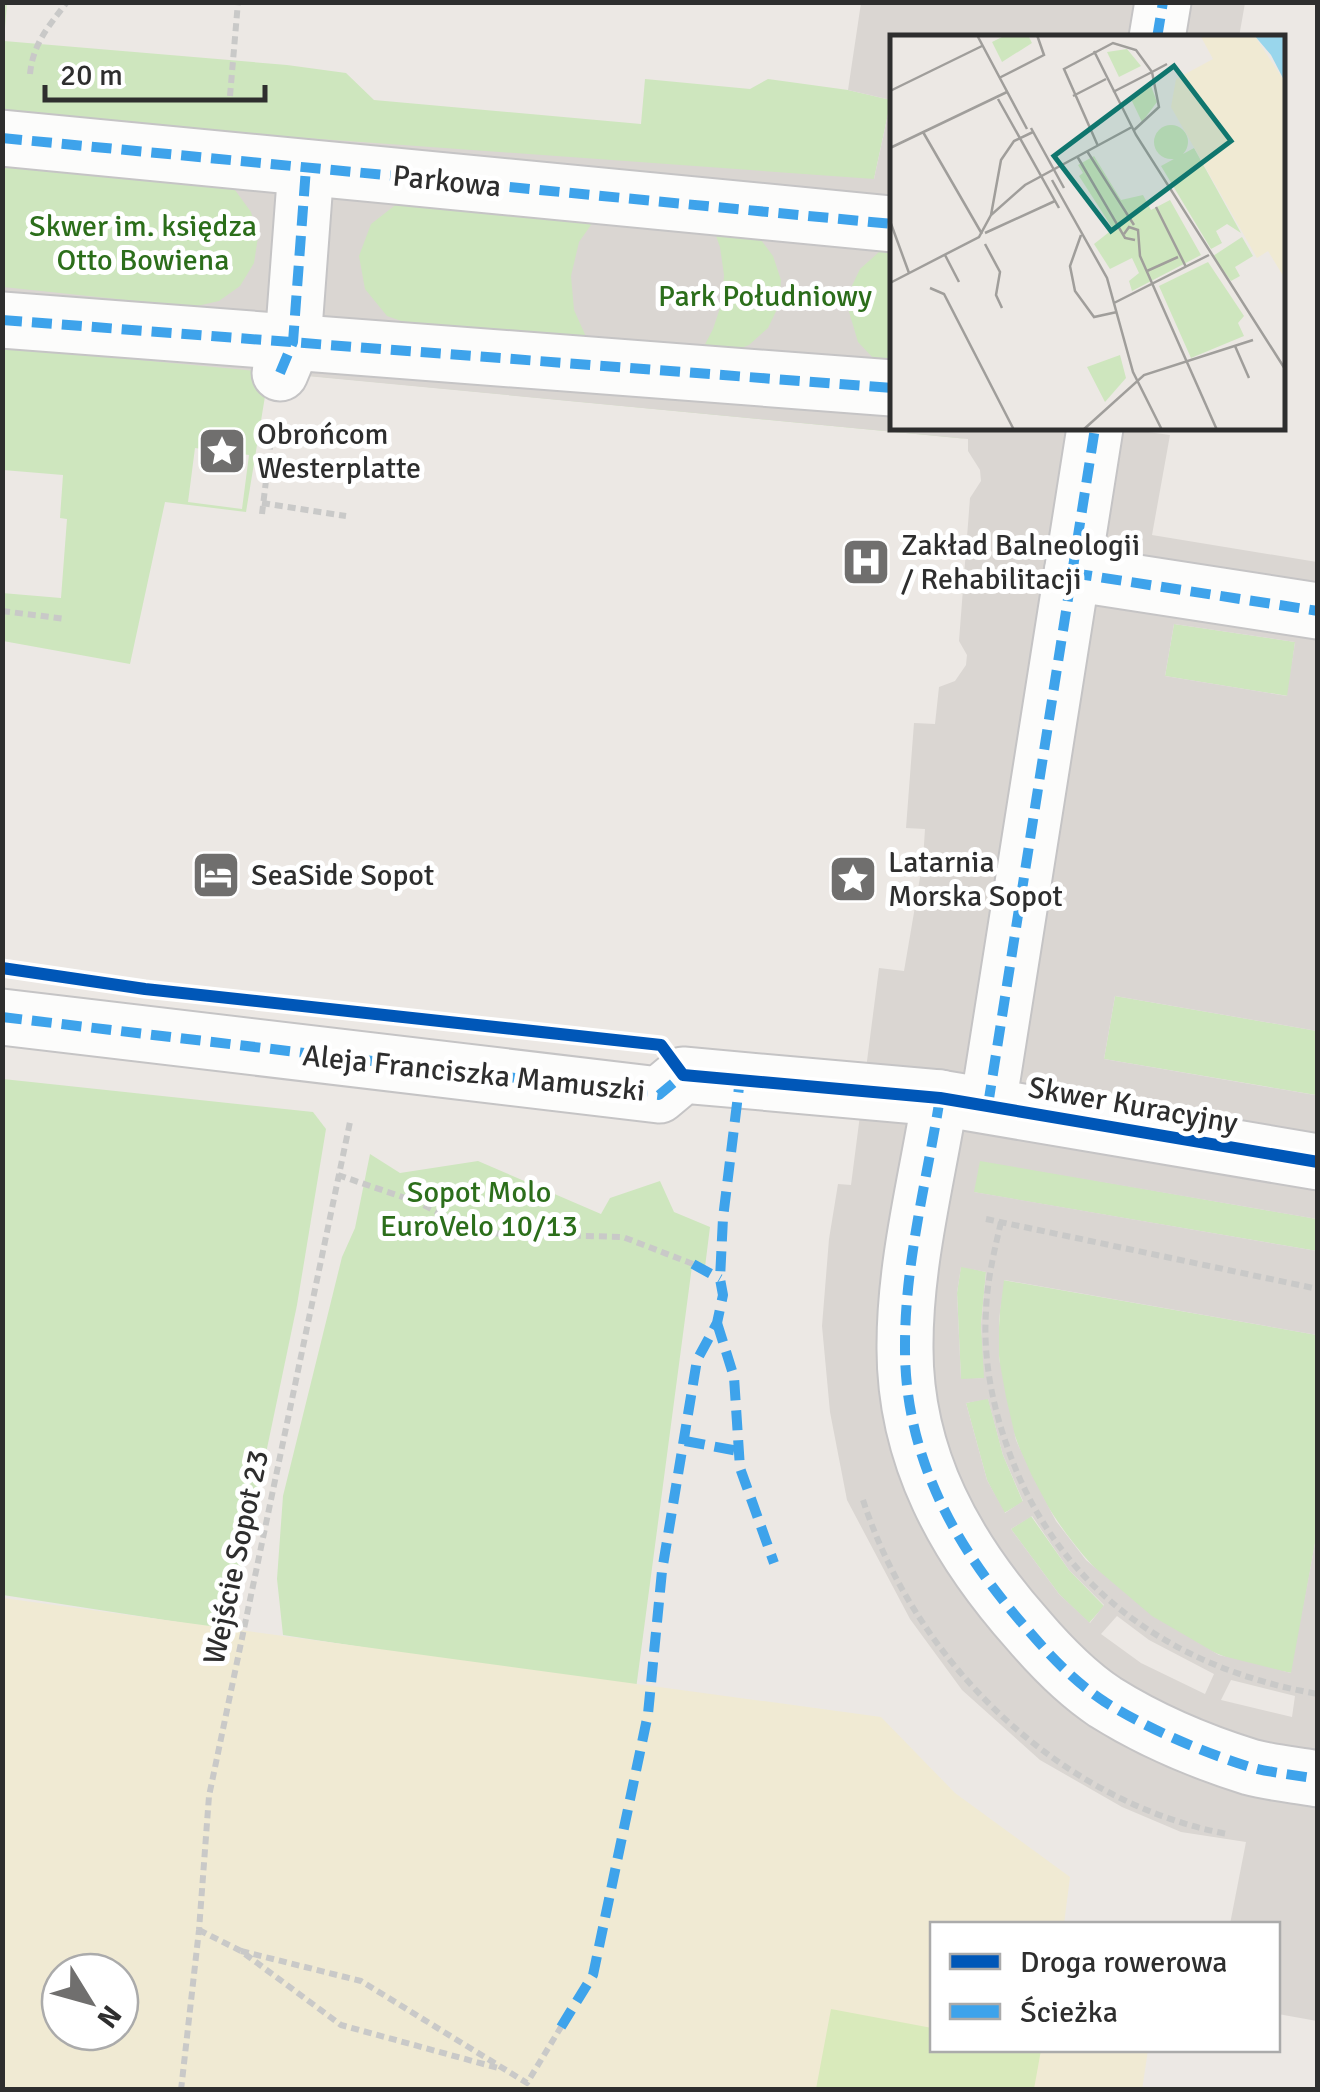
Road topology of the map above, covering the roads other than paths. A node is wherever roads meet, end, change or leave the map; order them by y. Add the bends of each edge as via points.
1 (1163, 2) edge
2 (1158, 35) edge
3 (14, 139) edge
4 (306, 168) junction
5 (890, 224) edge
6 (2, 320) edge
7 (286, 358) junction
8 (890, 388) edge
9 (1093, 441) edge
10 (1072, 573) junction
11 (1318, 611) edge
12 (2, 1018) edge
13 (964, 1102) junction
14 (1318, 1162) edge
15 (1318, 1779) edge

1 - 2 street
3 - 4 street, Parkowa
4 - 5 street, Parkowa
4 - 7 street
6 - 7 street
7 - 8 street
9 - 10 street, Skwer Kuracyjny
10 - 11 street
10 - 13 street, Skwer Kuracyjny
12 - 13 street, Aleja Franciszka Mamuszki via 658,1095 683,1075
13 - 14 street, Skwer Kuracyjny
13 - 15 street, Skwer Kuracyjny via 918,1204 904,1345 912,1420 933,1489 985,1582 1061,1668 1105,1702 1252,1767

